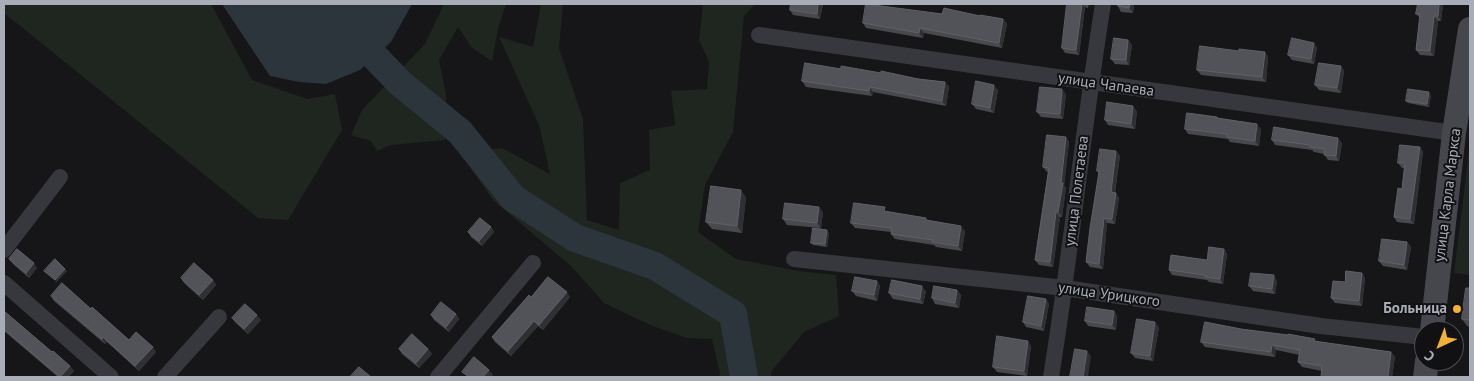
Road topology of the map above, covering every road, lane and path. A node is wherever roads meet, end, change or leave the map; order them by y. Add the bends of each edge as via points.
1 (1103, 4) edge
2 (1470, 29) edge
3 (759, 35) dead end
4 (1090, 83) junction
5 (1454, 133) junction
6 (60, 176) dead end
7 (4, 250) edge
8 (794, 259) dead end
9 (533, 263) dead end
10 (4, 283) edge
11 (1065, 288) junction
12 (219, 317) dead end
13 (1433, 321) edge
14 (1414, 336) edge
15 (111, 377) edge
16 (165, 377) edge
17 (438, 377) edge
18 (1050, 377) edge

1 - 4 street, улица Полетаева
2 - 5 main road, улица Карла Маркса
3 - 4 street, улица Чапаева
4 - 5 street, улица Чапаева
4 - 11 street, улица Полетаева
5 - 13 main road, улица Карла Маркса
6 - 7 street
8 - 11 street, улица Урицкого
9 - 17 street
10 - 15 street
11 - 14 street, улица Урицкого via 1321,326
11 - 18 street, улица Полетаева
12 - 16 street

